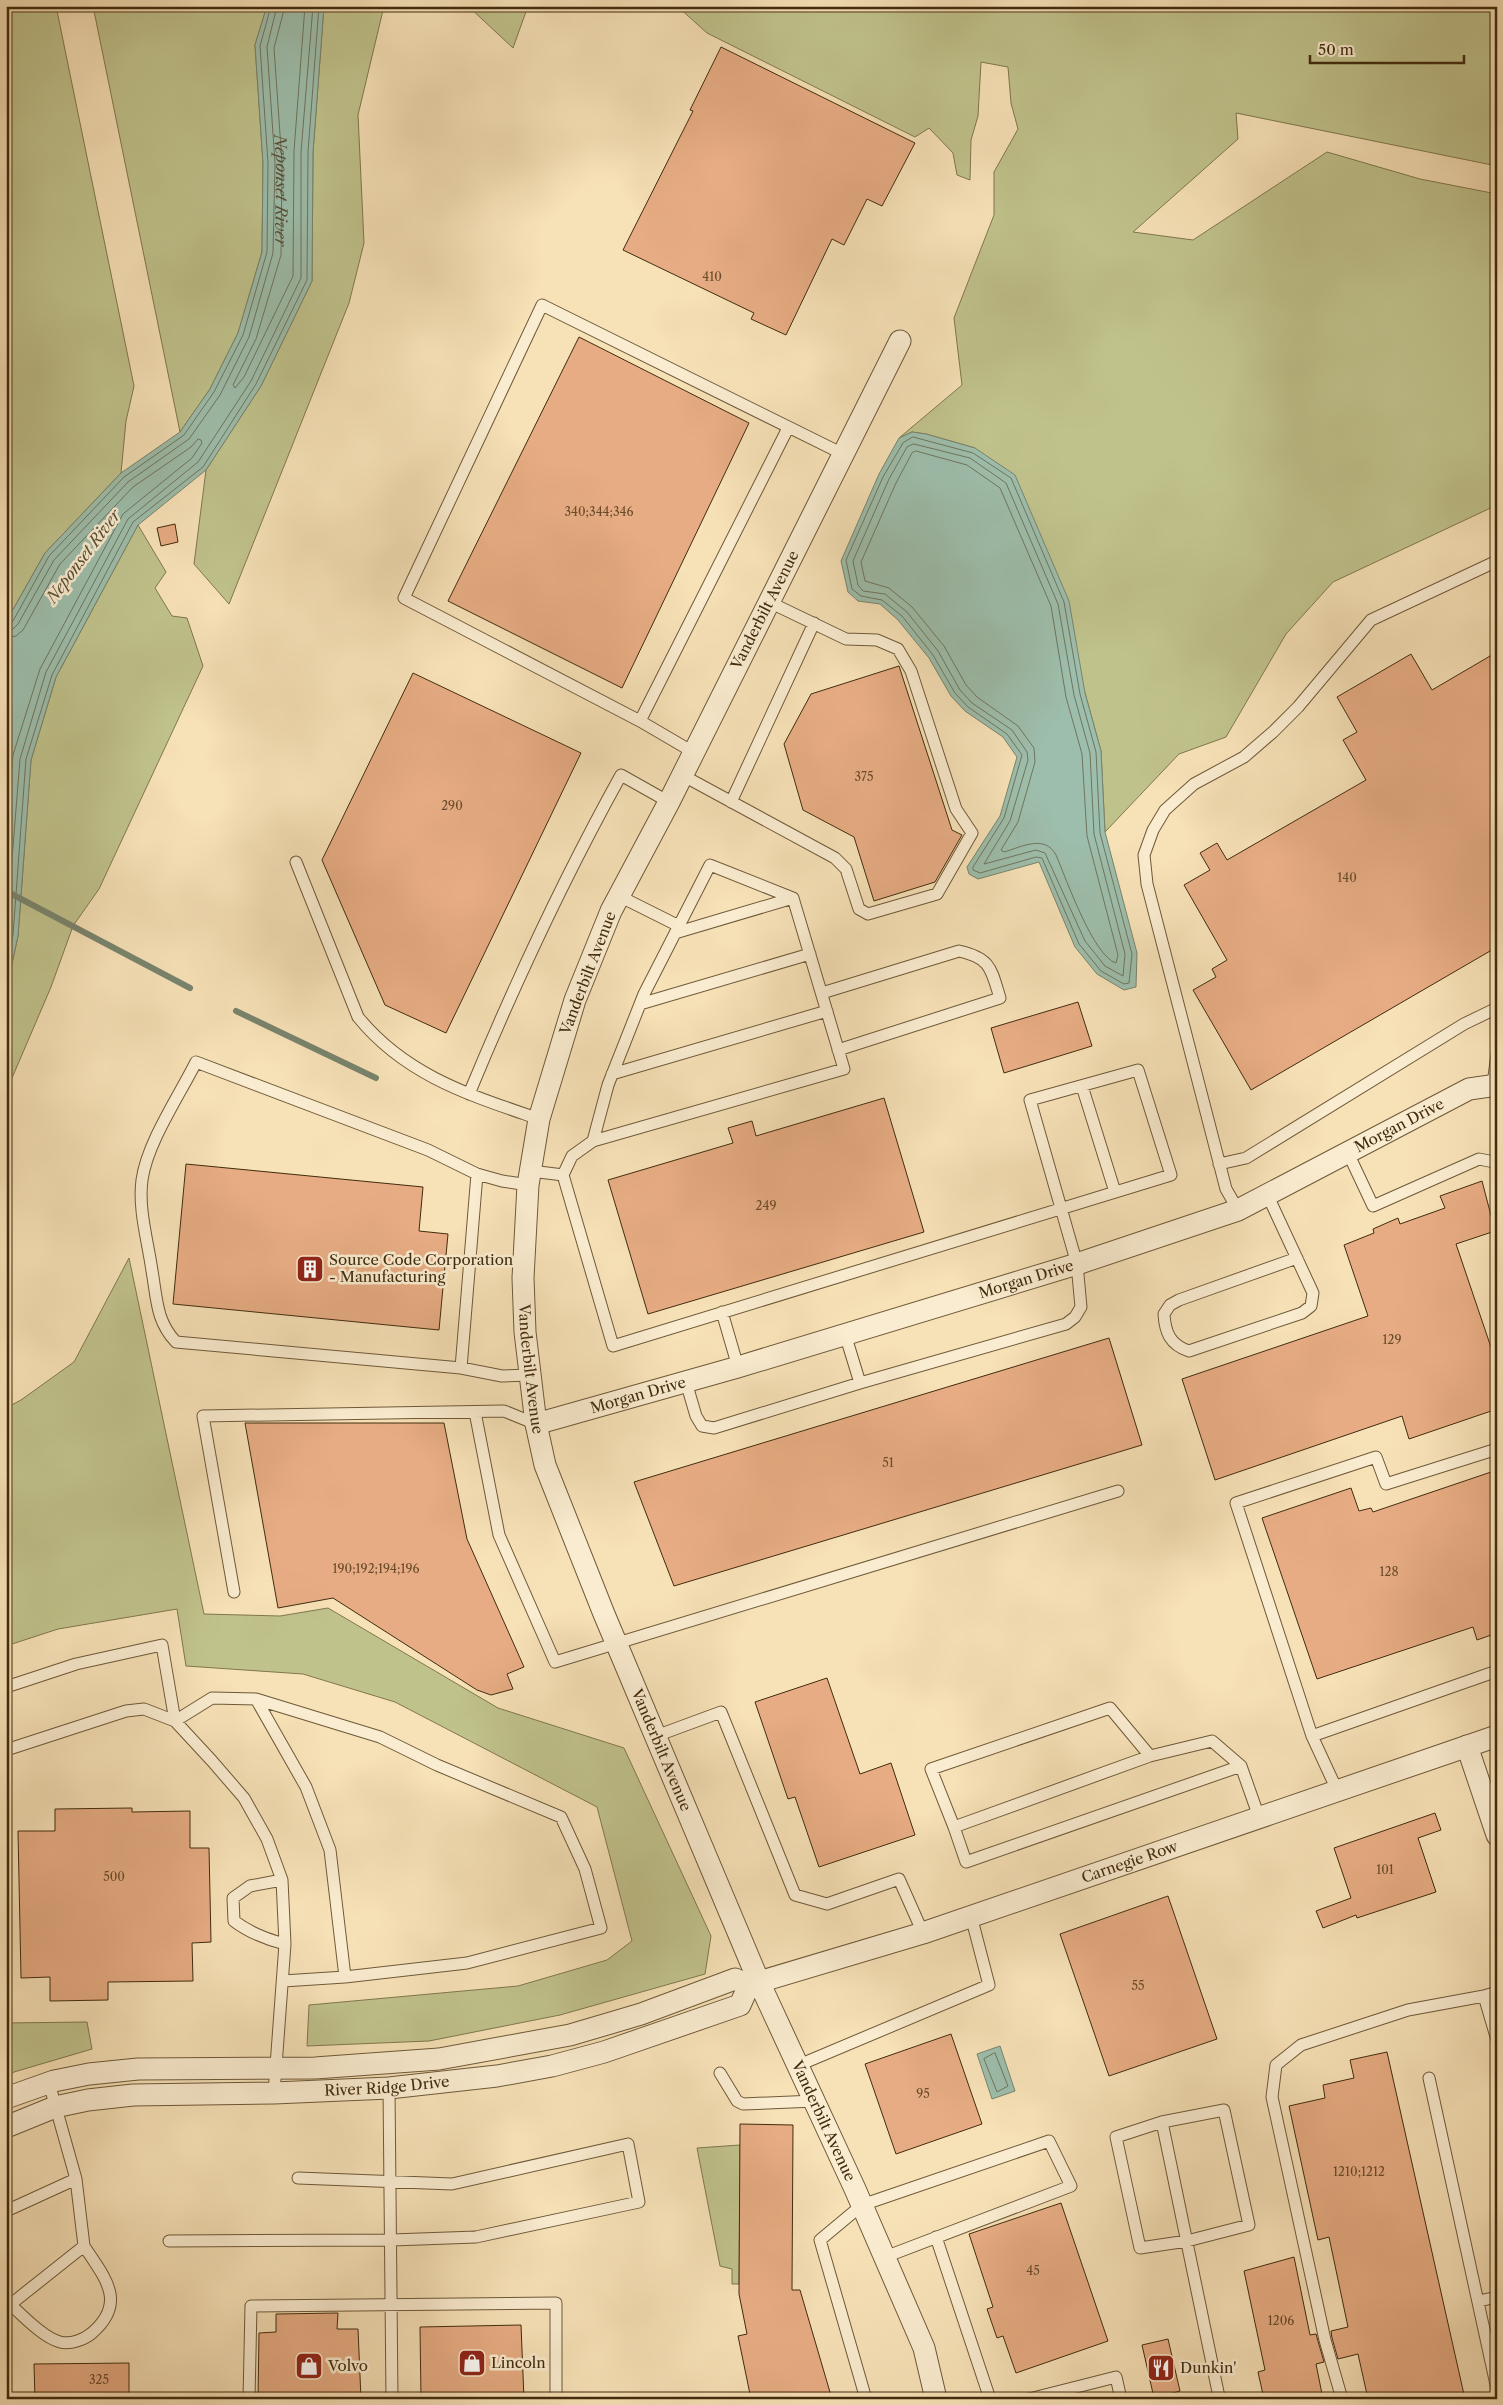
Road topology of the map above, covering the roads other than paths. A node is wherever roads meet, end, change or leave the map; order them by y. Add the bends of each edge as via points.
1 (900, 341) dead end
2 (788, 428) junction
3 (843, 454) junction
4 (1497, 561) edge
5 (769, 602) junction
6 (814, 623) junction
7 (640, 721) junction
8 (693, 752) junction
9 (682, 775) junction
10 (669, 802) junction
11 (731, 802) junction
12 (296, 862) dead end
13 (619, 896) junction
14 (793, 898) junction
15 (677, 930) junction
16 (810, 954) junction
17 (822, 993) junction
18 (640, 1004) junction
19 (1497, 1008) edge
20 (827, 1011) junction
21 (838, 1050) junction
22 (1497, 1054) edge
23 (612, 1074) junction
24 (1495, 1084) edge
25 (1082, 1086) junction
26 (469, 1094) junction
27 (539, 1119) junction
28 (593, 1141) junction
29 (1348, 1152) junction
30 (1220, 1164) junction
31 (1497, 1165) edge
32 (477, 1174) junction
33 (563, 1176) junction
34 (529, 1178) junction
35 (1115, 1192) junction
36 (1267, 1194) junction
37 (1063, 1208) junction
38 (1238, 1210) junction
39 (1297, 1258) junction
40 (1077, 1264) junction
41 (722, 1312) junction
42 (845, 1334) junction
43 (738, 1367) junction
44 (461, 1368) junction
45 (530, 1375) junction
46 (686, 1382) junction
47 (860, 1383) junction
48 (475, 1412) junction
49 (536, 1424) junction
50 (1497, 1449) edge
51 (1118, 1491) dead end
52 (234, 1592) dead end
53 (616, 1644) junction
54 (1497, 1671) edge
55 (6, 1687) edge
56 (256, 1700) junction
57 (175, 1721) junction
58 (656, 1736) junction
59 (1312, 1736) junction
60 (1497, 1736) edge
61 (1467, 1746) junction
62 (6, 1750) edge
63 (1150, 1756) junction
64 (1241, 1766) junction
65 (1337, 1790) junction
66 (1259, 1817) junction
67 (954, 1827) junction
68 (1497, 1835) edge
69 (282, 1880) junction
70 (971, 1916) junction
71 (923, 1933) junction
72 (285, 1944) junction
73 (345, 1977) junction
74 (283, 1981) junction
75 (754, 1984) junction
76 (1497, 1992) edge
77 (1484, 1996) junction
78 (1497, 2040) edge
79 (799, 2065) junction
80 (276, 2069) junction
81 (720, 2073) dead end
82 (1429, 2078) dead end
83 (49, 2083) junction
84 (389, 2088) junction
85 (274, 2093) junction
86 (6, 2098) edge
87 (815, 2101) junction
88 (56, 2107) junction
89 (1162, 2122) junction
90 (6, 2127) edge
91 (298, 2178) dead end
92 (76, 2179) junction
93 (391, 2181) junction
94 (862, 2205) junction
95 (6, 2211) edge
96 (936, 2237) junction
97 (392, 2240) junction
98 (169, 2241) dead end
99 (1187, 2241) junction
100 (84, 2246) junction
101 (885, 2257) junction
102 (1497, 2298) edge
103 (1479, 2301) junction
104 (392, 2305) junction
105 (8, 2306) edge
106 (1497, 2389) edge
107 (249, 2399) edge
108 (392, 2399) edge
109 (556, 2399) edge
110 (866, 2399) edge
111 (936, 2399) edge
112 (990, 2399) edge
113 (1029, 2399) edge
114 (1121, 2399) edge
115 (1217, 2399) edge
116 (1342, 2399) edge

1 - 3 street, Vanderbilt Avenue
2 - 3 lane
2 - 7 lane
2 - 7 lane via 542,305 404,598
3 - 5 street, Vanderbilt Avenue
4 - 30 lane via 1371,620 1273,732 1244,757 1194,784 1165,810 1152,830 1144,855 1147,884
5 - 6 lane
5 - 8 street, Vanderbilt Avenue
6 - 11 lane
6 - 11 lane via 846,639 877,640 898,649 911,671 956,809 972,833 938,894 868,914 859,909 846,869 835,858
7 - 8 lane
8 - 9 street, Vanderbilt Avenue
9 - 10 street, Vanderbilt Avenue
9 - 11 lane
10 - 13 street, Vanderbilt Avenue
10 - 26 lane via 621,775 584,841 507,1002
12 - 26 lane via 358,1017 376,1039 413,1067
13 - 15 lane
13 - 27 street, Vanderbilt Avenue via 575,1000
14 - 15 lane
14 - 15 lane via 710,865
14 - 16 lane
15 - 18 lane
16 - 17 lane
16 - 18 lane
17 - 20 lane
17 - 21 lane via 959,951 975,955 990,966 1000,998
18 - 23 lane
19 - 30 lane via 1464,1024 1246,1158
20 - 21 lane
20 - 23 lane
21 - 28 lane via 844,1069
22 - 24 lane
23 - 28 lane
24 - 29 street, Morgan Drive via 1469,1089
25 - 35 lane
25 - 35 lane via 1138,1070 1171,1175
25 - 37 lane via 1030,1100
26 - 27 lane
27 - 34 street, Vanderbilt Avenue
28 - 33 lane via 572,1156
29 - 31 lane via 1374,1206 1479,1159
29 - 36 street, Morgan Drive
30 - 38 lane via 1226,1189
32 - 34 lane via 502,1182
32 - 44 lane
32 - 44 lane via 428,1150 196,1062 149,1152 142,1180 141,1199 158,1312 165,1331 176,1342
33 - 34 lane
33 - 41 lane via 612,1346
34 - 45 street, Vanderbilt Avenue via 523,1278
35 - 37 lane
36 - 38 street, Morgan Drive
36 - 39 lane
37 - 40 lane
37 - 41 lane
38 - 40 street, Morgan Drive
39 - 39 lane via 1313,1293 1311,1306 1302,1313 1189,1351 1179,1348 1170,1339 1164,1326 1164,1314 1170,1305
40 - 42 street, Morgan Drive
40 - 47 lane via 1081,1306 1066,1324
41 - 43 lane
42 - 43 street, Morgan Drive
42 - 47 lane
43 - 46 street, Morgan Drive
44 - 45 lane via 502,1376
45 - 49 street, Vanderbilt Avenue
46 - 47 lane via 702,1426 714,1428
46 - 49 street, Morgan Drive
48 - 49 lane via 504,1411
48 - 52 lane via 203,1416
48 - 53 lane via 499,1535 555,1662
49 - 53 street, Vanderbilt Avenue via 545,1465
50 - 59 lane via 1386,1484 1376,1457 1236,1503
51 - 53 lane
53 - 58 street, Vanderbilt Avenue
54 - 59 lane
55 - 57 lane via 76,1664 162,1645
56 - 57 lane via 212,1698
56 - 73 lane via 306,1787 330,1850
56 - 73 lane via 380,1737 437,1765 561,1817 584,1869 601,1928 468,1963
57 - 62 lane via 144,1709 126,1711
57 - 69 lane via 244,1798 267,1839
58 - 71 lane via 721,1712 795,1895 827,1904 899,1879
58 - 75 street, Vanderbilt Avenue
59 - 65 lane
60 - 61 street, Carnegie Row
61 - 65 street, Carnegie Row
61 - 68 street
63 - 64 lane via 1212,1741
63 - 67 lane
63 - 67 lane via 1110,1708 931,1769
64 - 66 lane
64 - 67 lane via 966,1862
65 - 66 street, Carnegie Row
66 - 70 street, Carnegie Row
69 - 72 lane
69 - 72 lane via 250,1886 233,1898 232,1910 234,1921 248,1931
70 - 71 street, Carnegie Row
70 - 79 lane via 989,1985
71 - 75 street, Carnegie Row
72 - 74 lane
73 - 74 lane
74 - 80 lane
75 - 79 street, Vanderbilt Avenue
75 - 80 street, River Ridge Drive via 735,1979 570,2035 503,2048 386,2064
75 - 84 street, River Ridge Drive via 740,2005 604,2052 497,2076
76 - 77 lane
77 - 78 lane
77 - 116 lane via 1408,2010 1310,2042 1301,2045 1276,2065 1272,2097 1325,2340
79 - 87 street, Vanderbilt Avenue
80 - 83 street, River Ridge Drive via 138,2069 89,2074
80 - 85 lane
81 - 87 lane via 737,2101 743,2104
82 - 103 lane
83 - 86 street, River Ridge Drive
83 - 88 lane
84 - 85 street, River Ridge Drive
84 - 93 lane
85 - 88 street, River Ridge Drive via 133,2095
87 - 94 street, Vanderbilt Avenue
88 - 90 street, River Ridge Drive
88 - 92 lane
89 - 99 lane
89 - 99 lane via 1116,2137 1140,2248
89 - 99 lane via 1224,2110 1249,2225
91 - 93 lane
92 - 95 lane
92 - 100 lane
93 - 97 lane
93 - 97 lane via 452,2184 628,2144 639,2202 476,2237
94 - 96 lane via 1049,2141 1071,2186
94 - 101 street, Vanderbilt Avenue
94 - 110 lane via 820,2240
96 - 101 lane
96 - 112 lane
97 - 98 lane
97 - 104 lane
99 - 115 lane
100 - 105 lane
100 - 105 lane via 109,2285 112,2304 102,2325 84,2340 60,2342
101 - 111 street, Vanderbilt Avenue via 924,2348
102 - 103 lane
103 - 106 lane
104 - 107 lane via 251,2306
104 - 108 lane
104 - 109 lane via 556,2303
113 - 114 lane via 1116,2377

